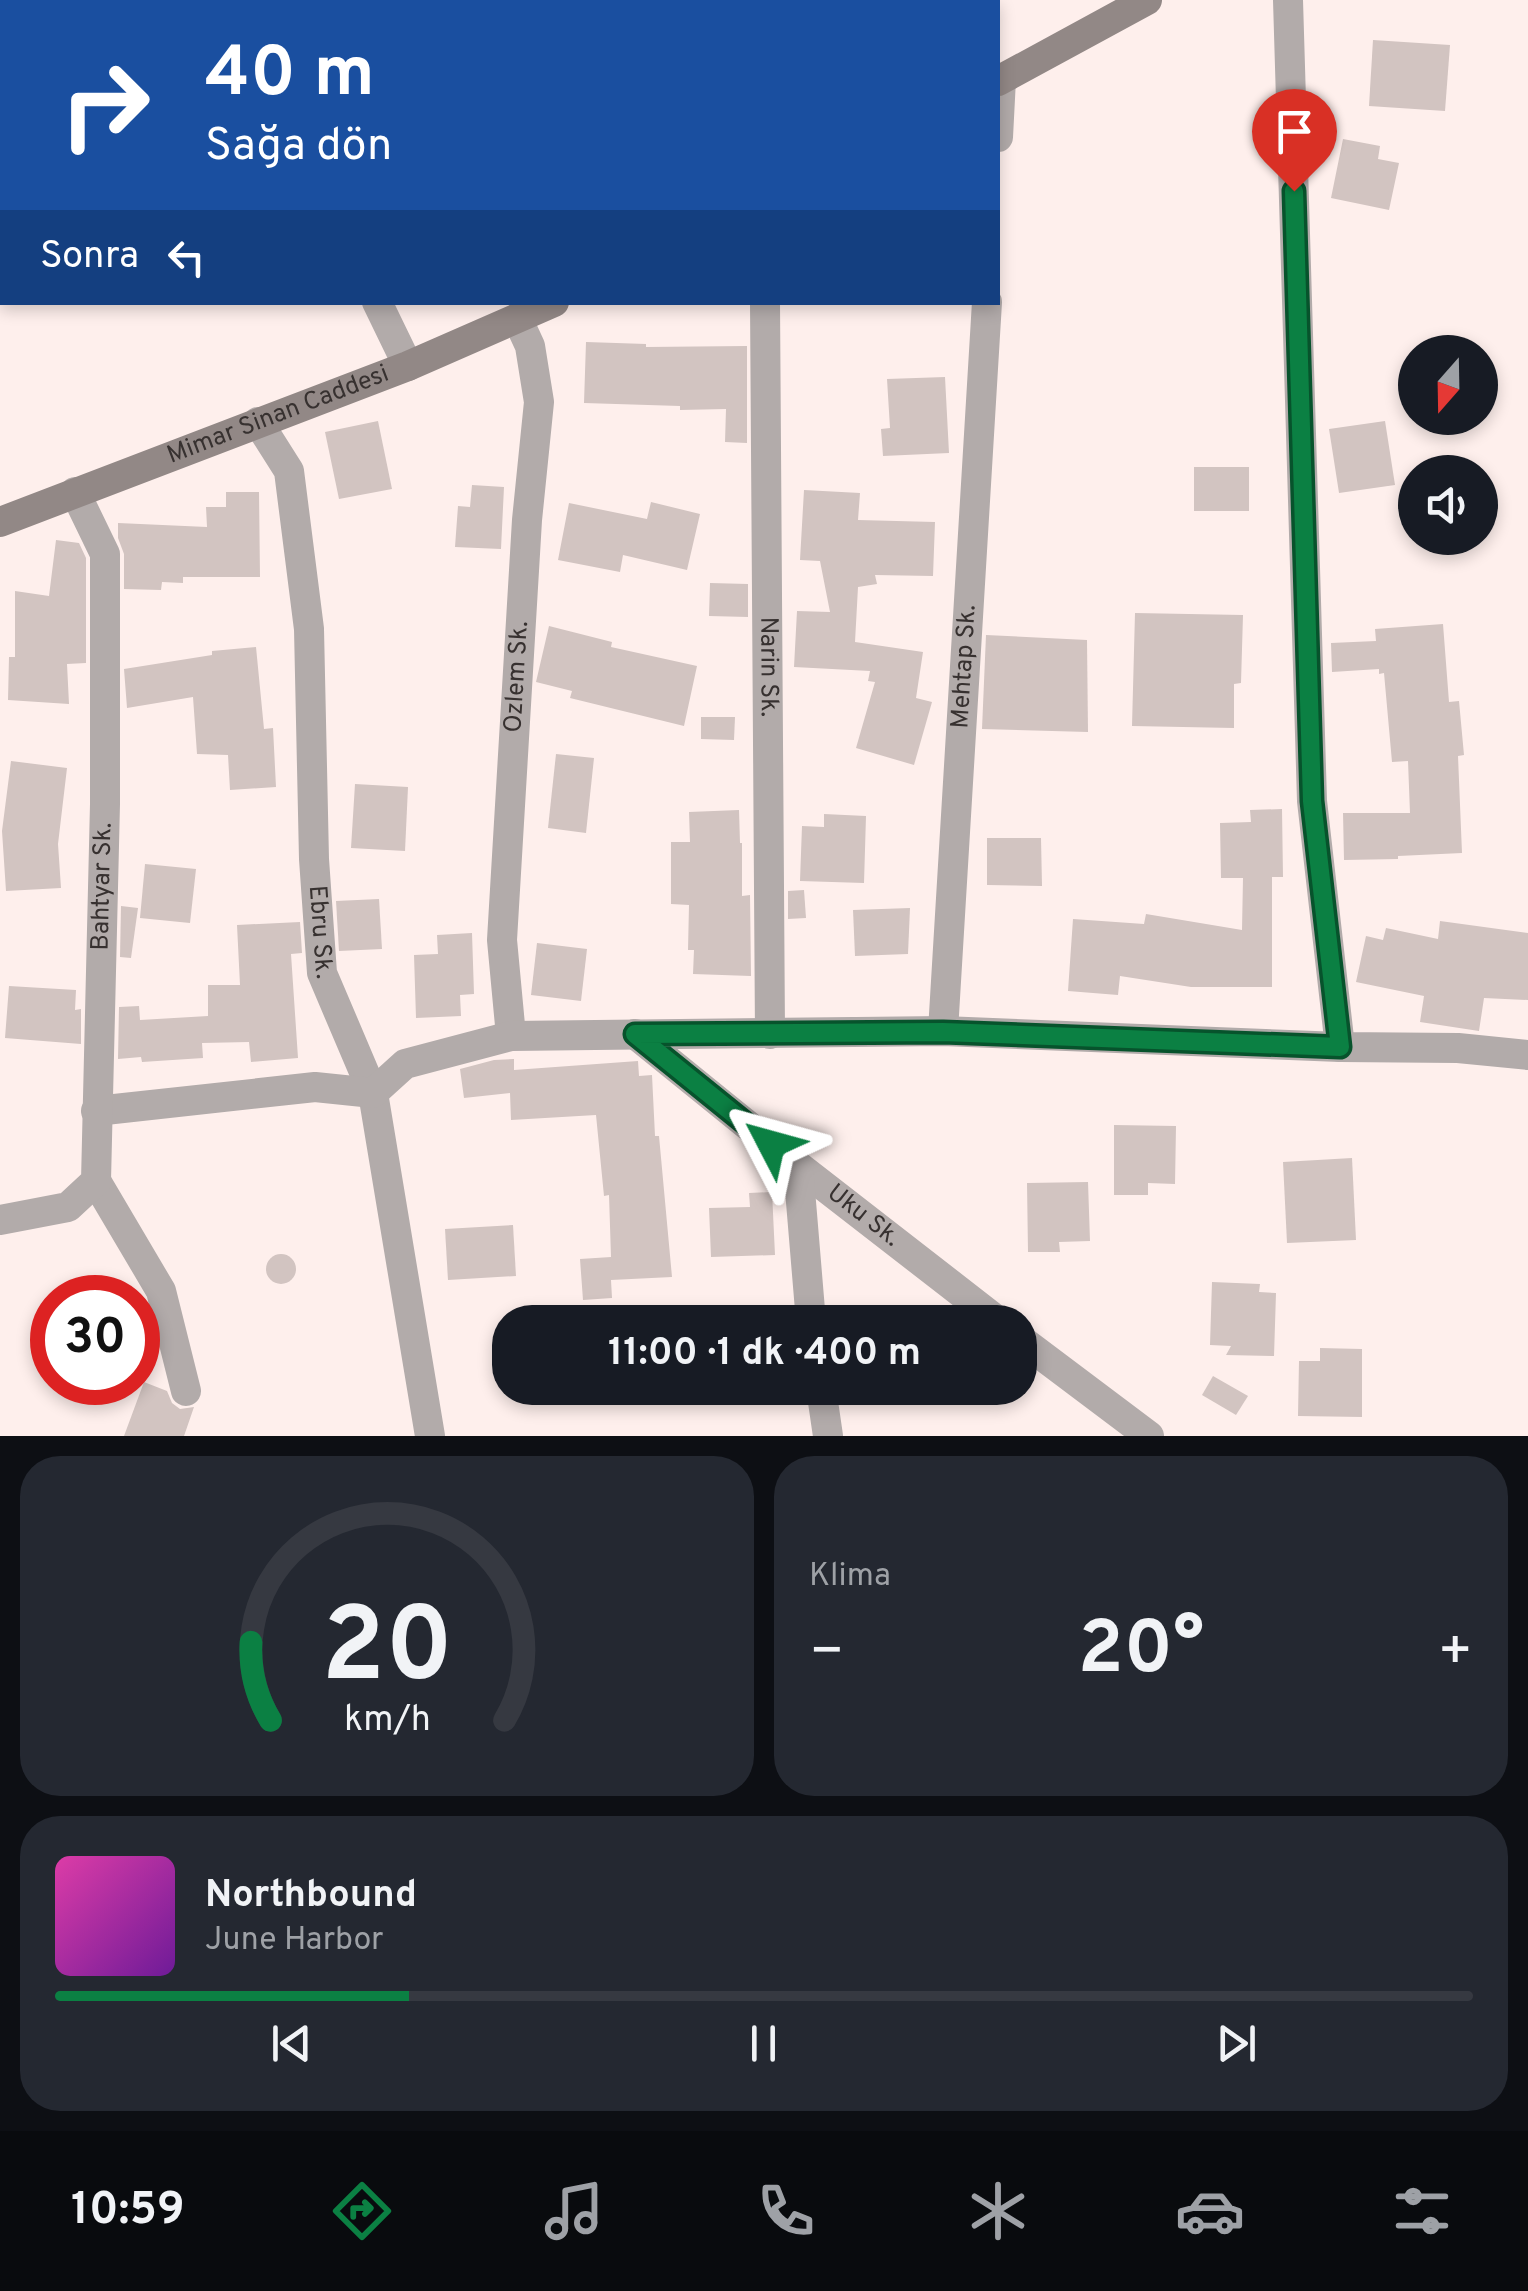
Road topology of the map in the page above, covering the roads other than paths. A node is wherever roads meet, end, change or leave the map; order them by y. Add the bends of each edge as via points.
1 (1147, 0) edge
2 (1288, 0) edge
3 (1000, 79) edge
4 (378, 305) edge
5 (548, 305) edge
6 (765, 305) edge
7 (988, 305) edge
8 (518, 320) junction
9 (408, 366) junction
10 (258, 422) junction
11 (76, 492) junction
12 (0, 522) edge
13 (943, 1032) junction
14 (635, 1034) junction
15 (770, 1034) junction
16 (511, 1036) junction
17 (1340, 1047) junction
18 (1528, 1055) edge
19 (372, 1094) junction
20 (96, 1111) junction
21 (798, 1166) junction
22 (96, 1181) junction
23 (0, 1220) edge
24 (809, 1305) edge
25 (977, 1305) edge
26 (1037, 1351) edge
27 (186, 1391) dead end
28 (1104, 1404) junction
29 (823, 1405) edge
30 (430, 1436) edge
31 (828, 1436) edge
32 (1107, 1436) edge
33 (1148, 1436) edge

1 - 3 street
2 - 17 street via 1312,801
4 - 9 street
5 - 8 street, Mimar Sinan Caddesi
6 - 15 street, Narin Sk.
7 - 13 street, Mehtap Sk.
8 - 9 street, Mimar Sinan Caddesi
8 - 16 street, Ozlem Sk. via 530,346 538,402 502,940
9 - 10 street, Mimar Sinan Caddesi
10 - 11 street, Mimar Sinan Caddesi
10 - 19 street, Ebru Sk. via 289,471 309,628 322,973
11 - 12 street, Mimar Sinan Caddesi
11 - 20 street, Bahtyar Sk. via 105,554
13 - 15 street
13 - 17 street
14 - 15 street
14 - 16 street
14 - 21 street, Uku Sk.
16 - 19 street via 406,1064
17 - 18 street
19 - 20 street via 315,1087
19 - 30 street, Ebru Sk.
20 - 22 street, Bahtyar Sk.
21 - 24 street
21 - 25 street, Uku Sk.
22 - 23 street via 68,1207
22 - 27 street via 161,1291
26 - 28 street
28 - 32 street
28 - 33 street
29 - 31 street

